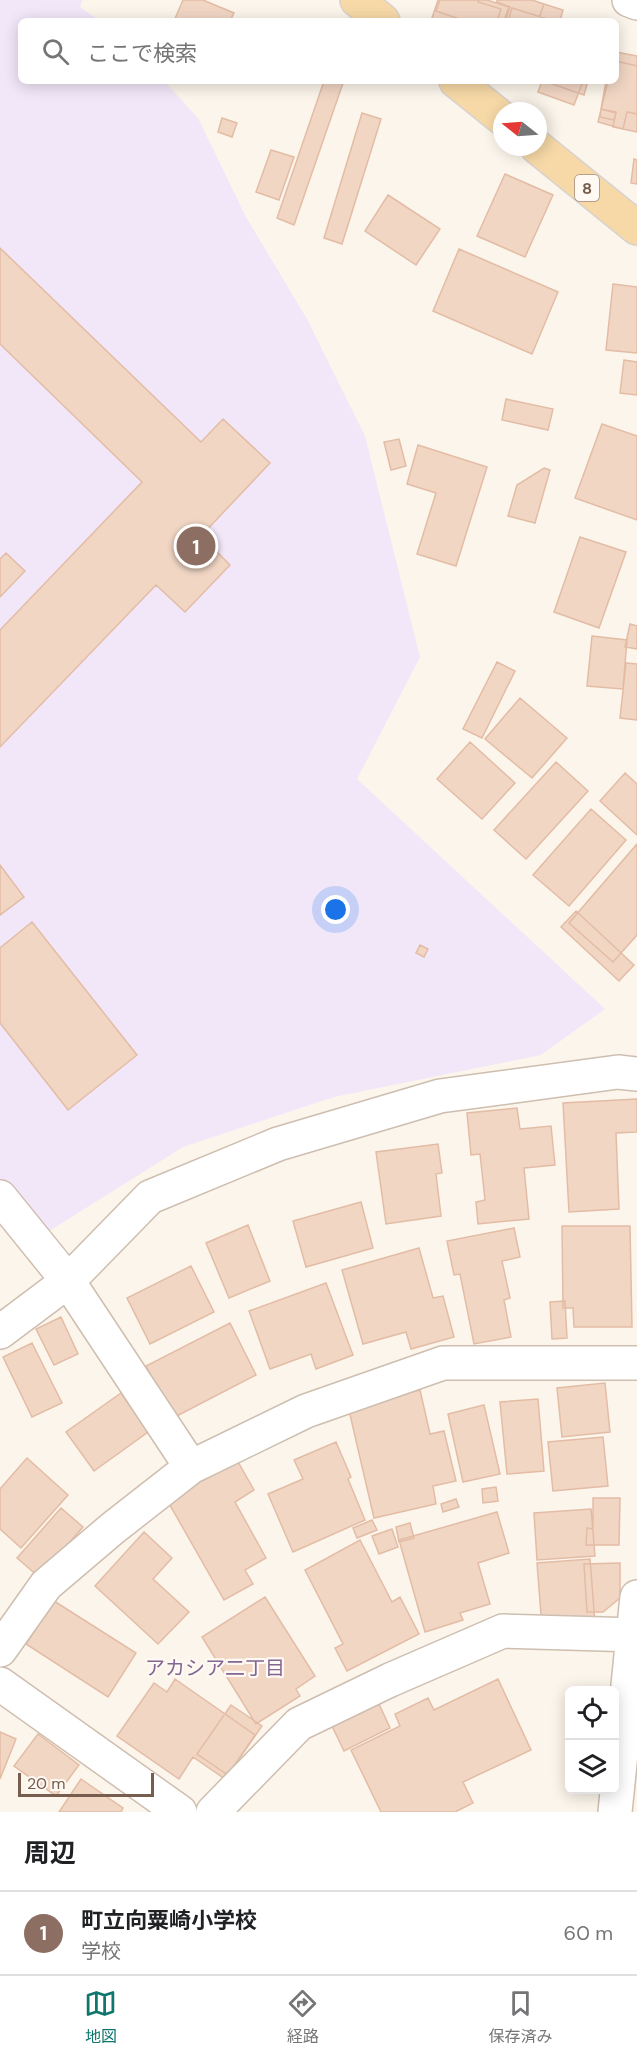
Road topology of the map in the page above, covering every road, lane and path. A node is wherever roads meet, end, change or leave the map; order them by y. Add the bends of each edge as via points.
1 (357, 0) edge
2 (629, 0) edge
3 (637, 3) edge
4 (379, 18) edge
5 (460, 84) edge
6 (493, 111) edge
7 (547, 155) edge
8 (637, 228) edge
9 (637, 1074) edge
10 (0, 1197) edge
11 (68, 1281) junction
12 (0, 1332) edge
13 (637, 1363) edge
14 (191, 1467) junction
15 (637, 1597) edge
16 (635, 1634) edge
17 (0, 1650) edge
18 (0, 1684) edge
19 (180, 1812) edge
20 (213, 1812) edge
21 (615, 1812) edge

1 - 4 main road
2 - 3 street
5 - 6 main road
7 - 8 main road, 8
9 - 11 street via 618,1072 440,1096 278,1144 150,1197
10 - 11 street
11 - 12 street
11 - 14 street
13 - 14 street via 443,1363 306,1410
14 - 17 street via 46,1585
15 - 16 street
16 - 20 street via 503,1631 299,1724
16 - 21 street
18 - 19 street

